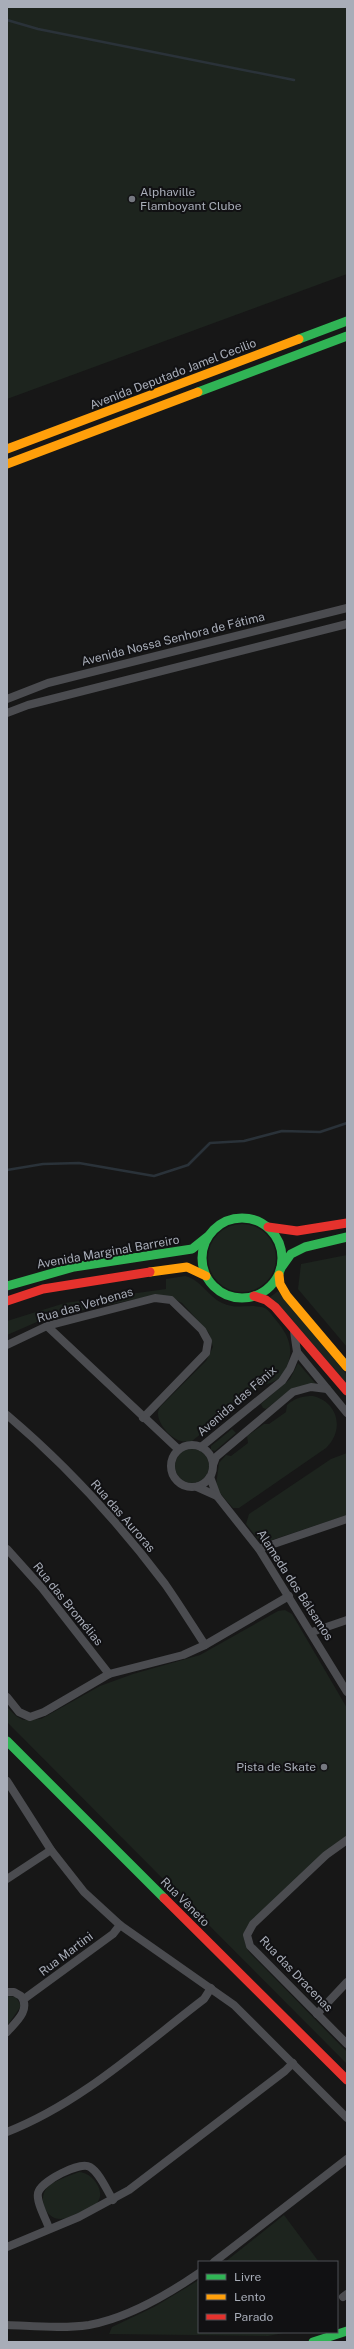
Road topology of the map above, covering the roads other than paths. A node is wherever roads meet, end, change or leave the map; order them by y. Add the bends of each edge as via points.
1 (347, 321) edge
2 (347, 336) edge
3 (7, 449) edge
4 (7, 464) edge
5 (347, 608) edge
6 (347, 624) edge
7 (7, 699) edge
8 (7, 713) edge
9 (347, 1223) edge
10 (268, 1227) junction
11 (209, 1235) junction
12 (347, 1237) edge
13 (280, 1272) junction
14 (206, 1276) junction
15 (7, 1286) edge
16 (254, 1296) junction
17 (7, 1301) edge
18 (48, 1326) junction
19 (294, 1330) junction
20 (7, 1345) edge
21 (297, 1352) junction
22 (347, 1367) edge
23 (327, 1389) junction
24 (347, 1391) edge
25 (255, 1403) junction
26 (347, 1412) edge
27 (265, 1414) junction
28 (7, 1415) edge
29 (143, 1418) junction
30 (232, 1422) junction
31 (242, 1434) junction
32 (201, 1447) junction
33 (178, 1449) junction
34 (213, 1466) junction
35 (210, 1477) junction
36 (197, 1487) junction
37 (217, 1496) junction
38 (347, 1519) edge
39 (259, 1549) junction
40 (7, 1550) edge
41 (289, 1596) junction
42 (347, 1620) edge
43 (312, 1632) junction
44 (205, 1645) junction
45 (109, 1674) junction
46 (347, 1692) edge
47 (7, 1697) edge
48 (7, 1741) edge
49 (7, 1781) edge
50 (347, 1840) edge
51 (51, 1850) junction
52 (7, 1879) edge
53 (120, 1925) junction
54 (347, 1982) edge
55 (211, 1988) junction
56 (7, 1992) edge
57 (24, 1999) junction
58 (317, 2014) junction
59 (7, 2032) edge
60 (347, 2044) edge
61 (293, 2063) junction
62 (347, 2080) edge
63 (347, 2118) edge
64 (7, 2132) edge
65 (347, 2159) edge
66 (112, 2200) junction
67 (49, 2228) junction
68 (7, 2247) edge
69 (215, 2261) edge
70 (198, 2274) edge
71 (7, 2325) edge
72 (347, 2331) edge
73 (313, 2342) edge

1 - 3 main road, Avenida Deputado Jamel Cecilio
2 - 4 main road, Avenida Deputado Jamel Cecilio
5 - 7 street, Avenida Nossa Senhora de Fátima via 48,683
6 - 8 street via 28,705
9 - 10 main road via 304,1231 282,1232
10 - 11 main road via 257,1220 237,1218 218,1226
10 - 13 main road via 281,1246 283,1258
11 - 14 main road via 202,1256
11 - 15 main road, Avenida Marginal Barreiro via 192,1249 71,1269
12 - 13 main road via 305,1247 291,1254
13 - 16 main road via 264,1292
13 - 22 main road via 280,1284 287,1296
14 - 16 main road via 215,1288 226,1295 240,1298
14 - 17 main road, Avenida Marginal Barreiro via 187,1268 180,1268 43,1289
16 - 19 main road via 266,1300 275,1307
18 - 20 street, Rua das Verbenas
18 - 29 street
18 - 29 street, Rua das Verbenas via 155,1298 171,1300 202,1330 208,1340 206,1353
19 - 21 street
19 - 24 main road
21 - 23 street
21 - 25 street, Avenida das Fênix via 282,1381
23 - 26 street
23 - 27 street via 311,1387 293,1392
25 - 27 street
25 - 30 street, Avenida das Fênix
27 - 31 street
28 - 44 street, Rua das Auroras via 70,1475 120,1528 165,1585
29 - 33 street
30 - 31 street
30 - 32 street, Avenida das Fênix
31 - 34 street via 216,1457
32 - 33 street via 190,1445
32 - 34 street via 210,1455
33 - 36 street, Alameda dos Bálsamos via 171,1460 172,1474 180,1484 191,1488
34 - 35 street
35 - 36 street
35 - 37 street, Alameda dos Bálsamos
36 - 37 street, Alameda dos Bálsamos
37 - 39 street, Alameda dos Bálsamos
38 - 39 street
39 - 41 street, Alameda dos Bálsamos
40 - 45 street, Rua das Bromélias via 42,1588
41 - 43 street, Alameda dos Bálsamos
41 - 44 street
42 - 43 street
43 - 46 street, Alameda dos Bálsamos
44 - 45 street via 183,1655
45 - 47 street via 44,1712 30,1716 19,1712
48 - 62 main road, Rua Vêneto
49 - 51 street
50 - 58 street, Rua das Dracenas via 326,1855 258,1918 247,1935 250,1946
51 - 52 street
51 - 53 street via 84,1892
53 - 55 street
53 - 57 street, Rua Martini via 113,1934
54 - 58 street
55 - 61 street via 234,2005
55 - 64 street via 204,1999 87,2088 40,2117
56 - 57 street via 18,1993
57 - 59 street via 23,2014
58 - 60 street, Rua das Dracenas
61 - 63 street
61 - 66 street via 146,2178
65 - 69 street
66 - 67 street via 79,2217
66 - 67 street via 93,2169 81,2165 46,2181 40,2188 38,2195
67 - 68 street
70 - 71 street via 126,2314 102,2322 76,2326
72 - 73 main road

